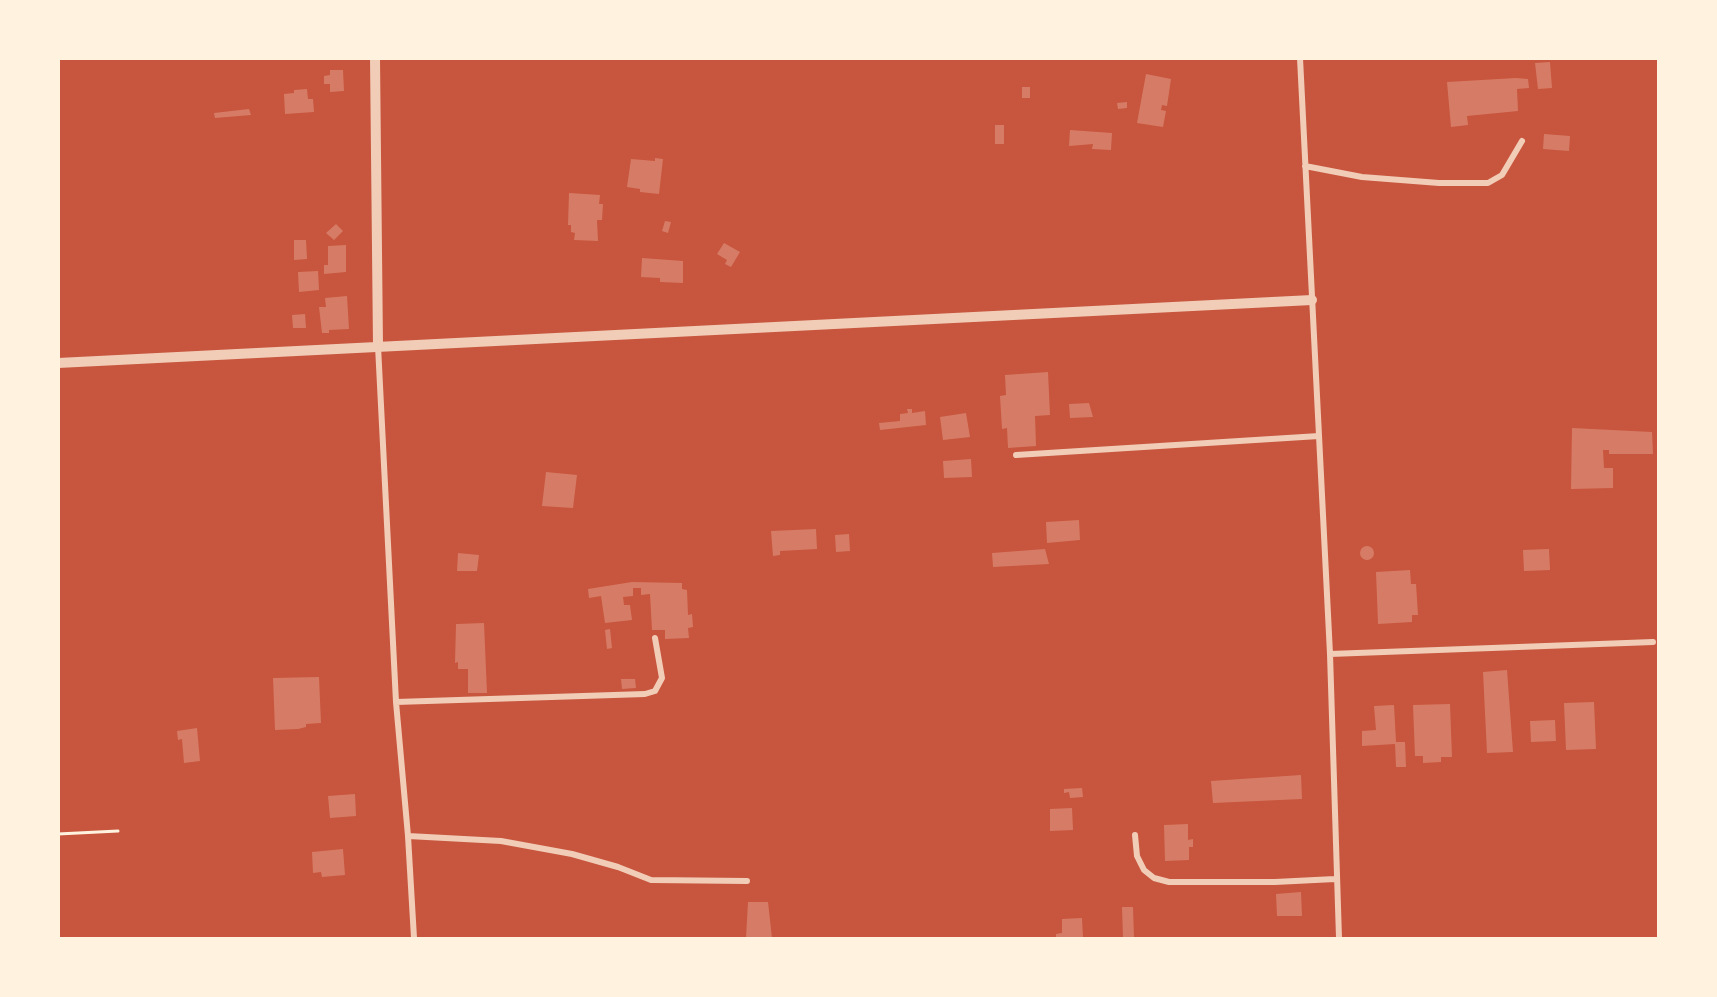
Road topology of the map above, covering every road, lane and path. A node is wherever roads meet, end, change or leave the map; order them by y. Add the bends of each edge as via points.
1 (375, 58) edge
2 (1300, 58) edge
3 (1522, 141) dead end
4 (1305, 166) junction
5 (1312, 300) junction
6 (378, 346) junction
7 (58, 363) edge
8 (1319, 436) junction
9 (1016, 455) dead end
10 (655, 638) dead end
11 (1653, 642) dead end
12 (1330, 654) junction
13 (396, 702) junction
14 (118, 831) dead end
15 (58, 834) edge
16 (1135, 835) dead end
17 (408, 836) junction
18 (1335, 879) junction
19 (747, 881) dead end
20 (414, 939) edge
21 (1339, 939) edge

1 - 6 street
2 - 4 street
3 - 4 street via 1502,175 1488,183 1362,177
4 - 5 street
5 - 6 street
5 - 8 street
6 - 7 street
6 - 13 street
8 - 9 street
8 - 12 street
10 - 13 street via 662,678 655,691 645,694
11 - 12 street
12 - 18 street
13 - 17 street
14 - 15 path
16 - 18 street via 1137,856 1144,870 1169,882
17 - 19 street via 501,841 572,854 651,880
17 - 20 street
18 - 21 street

